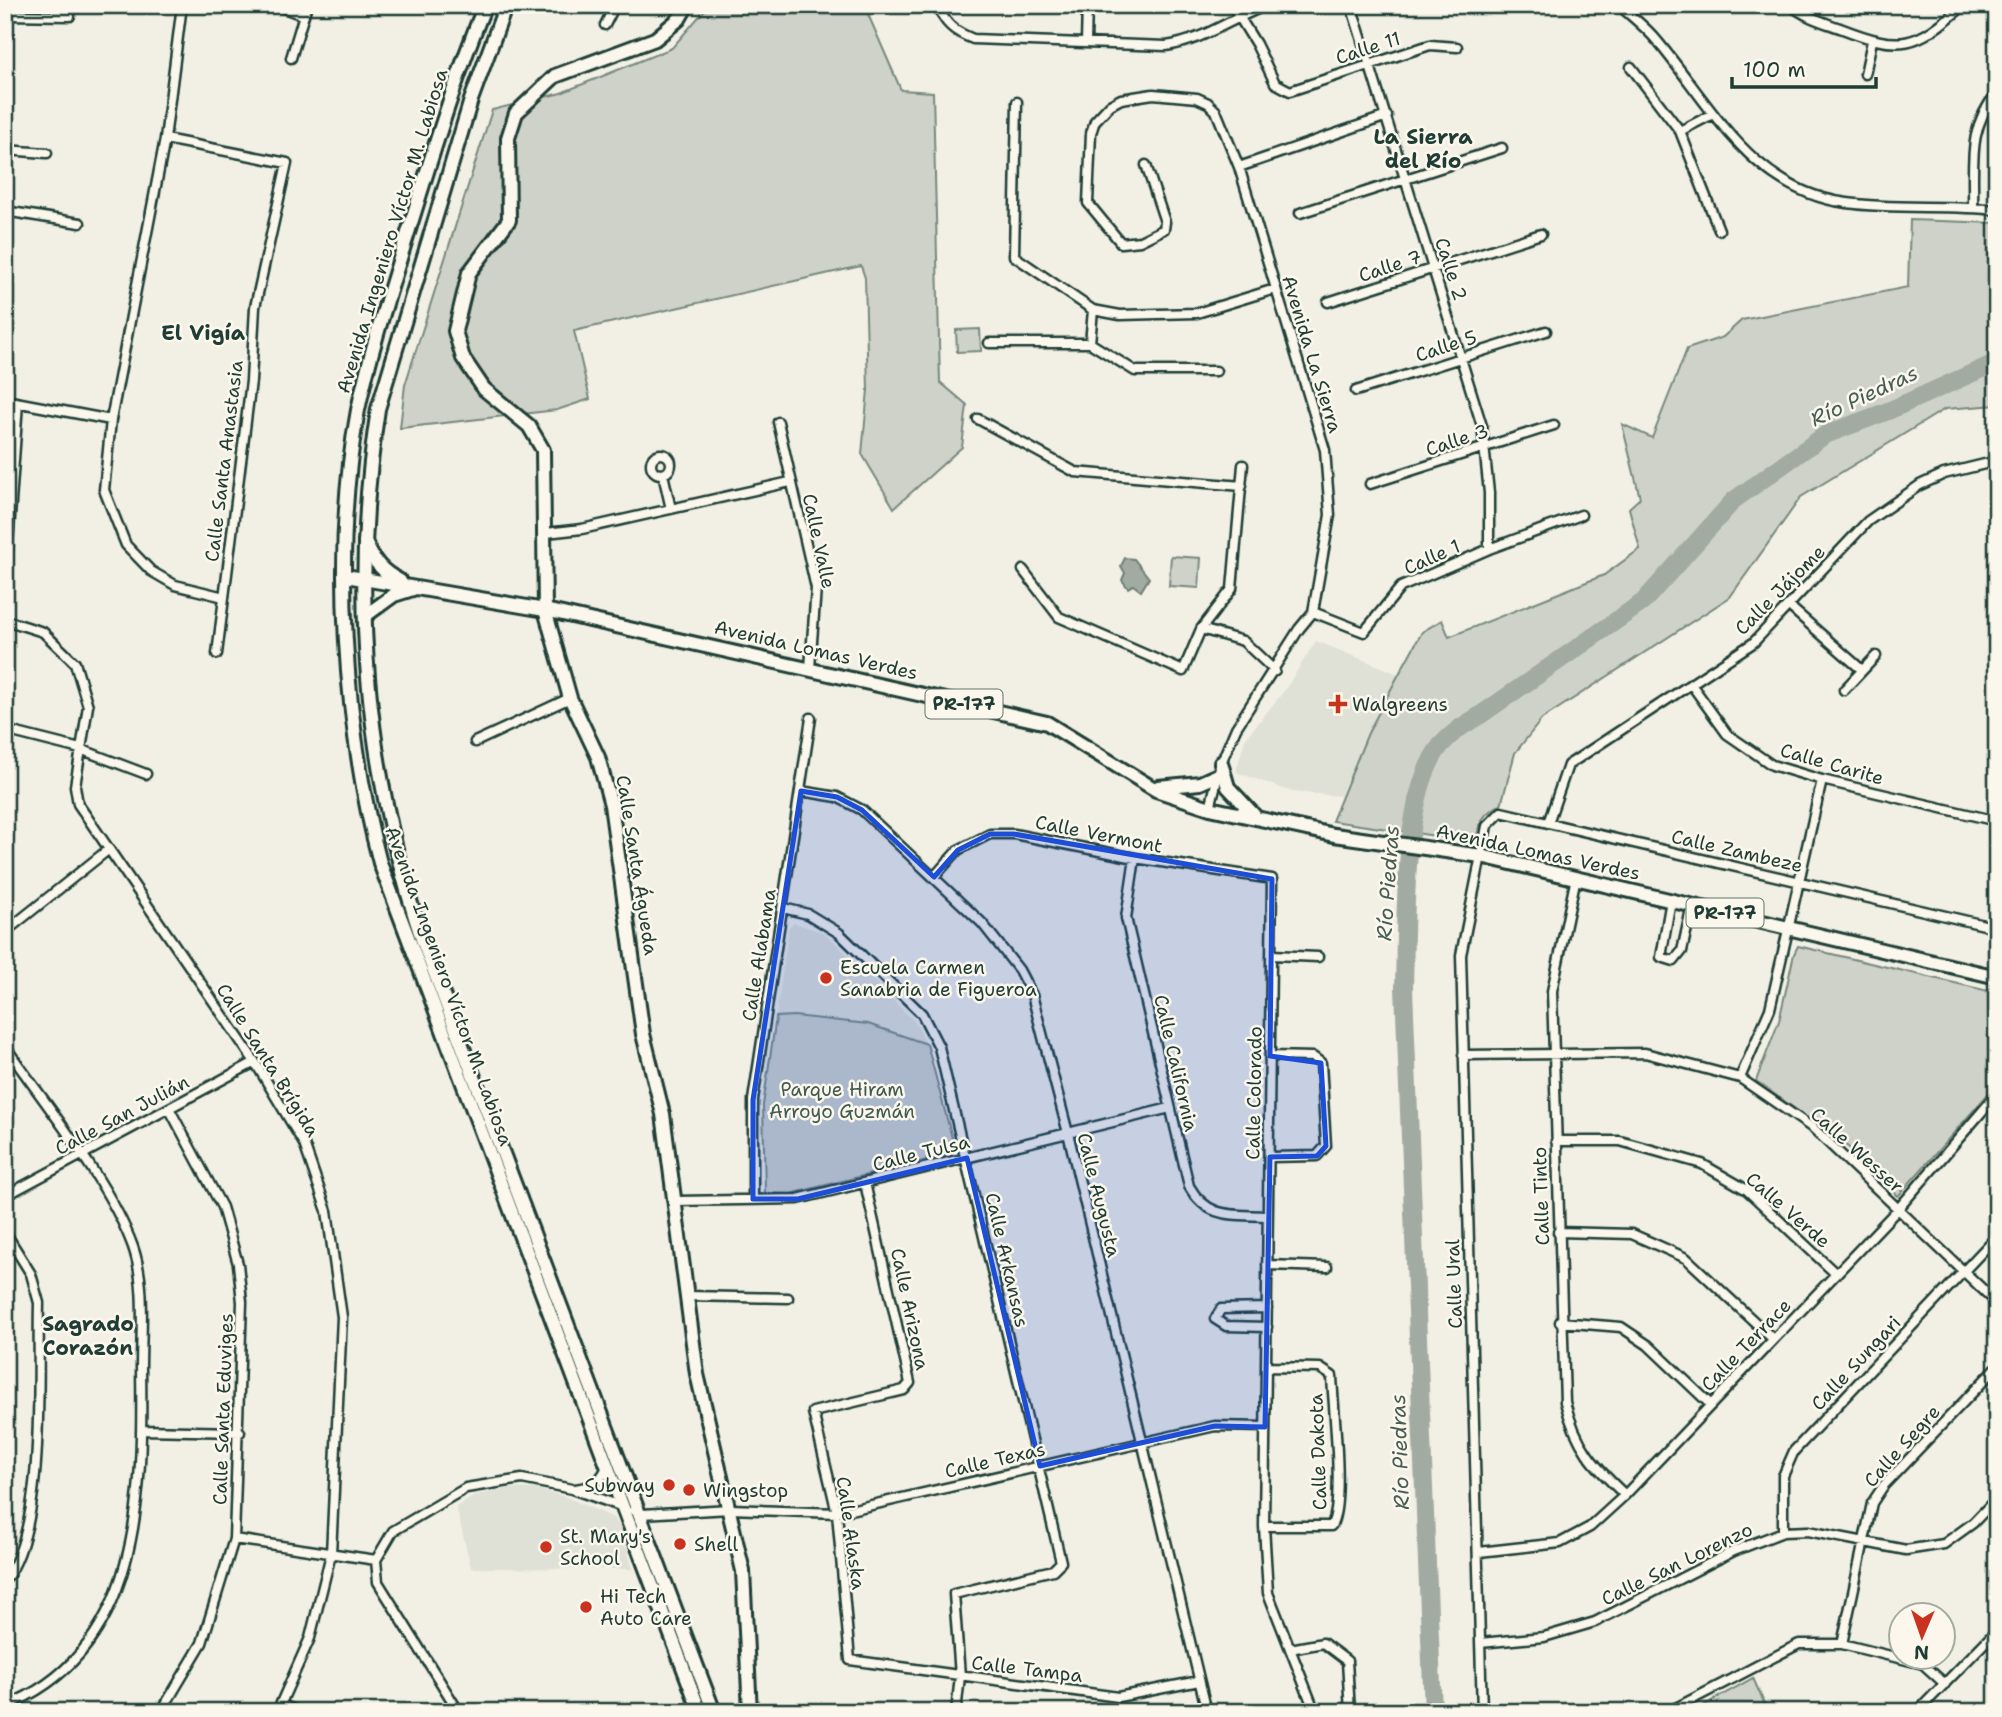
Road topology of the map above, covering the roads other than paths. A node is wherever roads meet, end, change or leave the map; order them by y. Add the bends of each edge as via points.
1 (183, 5) edge
2 (276, 5) edge
3 (307, 5) edge
4 (485, 5) edge
5 (506, 5) edge
6 (615, 5) edge
7 (687, 5) edge
8 (938, 5) edge
9 (1087, 5) edge
10 (1232, 5) edge
11 (1269, 5) edge
12 (1351, 5) edge
13 (1619, 5) edge
14 (1791, 5) edge
15 (1964, 5) edge
16 (5, 15) edge
17 (302, 15) junction
18 (1238, 15) junction
19 (70, 16) dead end
20 (606, 25) dead end
21 (1872, 41) junction
22 (1086, 43) junction
23 (1457, 47) dead end
24 (291, 58) dead end
25 (1371, 62) junction
26 (1631, 67) dead end
27 (1865, 74) dead end
28 (1997, 93) edge
29 (1017, 102) dead end
30 (1713, 114) junction
31 (1387, 116) junction
32 (1680, 131) junction
33 (165, 139) junction
34 (1502, 148) dead end
35 (5, 150) edge
36 (47, 153) dead end
37 (1146, 166) dead end
38 (1239, 167) junction
39 (1406, 179) junction
40 (1973, 207) junction
41 (1997, 210) edge
42 (5, 211) edge
43 (1300, 213) dead end
44 (80, 223) dead end
45 (1719, 230) dead end
46 (1541, 234) dead end
47 (1434, 268) junction
48 (1275, 289) junction
49 (1328, 302) dead end
50 (1093, 310) junction
51 (1546, 331) dead end
52 (989, 343) dead end
53 (1090, 343) junction
54 (1463, 357) junction
55 (1216, 371) dead end
56 (1356, 391) dead end
57 (5, 400) edge
58 (18, 403) junction
59 (978, 419) dead end
60 (111, 420) junction
61 (778, 422) dead end
62 (1554, 425) dead end
63 (1485, 447) junction
64 (1997, 461) edge
65 (1243, 465) dead end
66 (663, 474) dead end
67 (790, 482) junction
68 (1370, 484) dead end
69 (1242, 486) junction
70 (671, 509) junction
71 (1581, 515) dead end
72 (546, 533) junction
73 (365, 541) junction
74 (1489, 549) junction
75 (1023, 570) dead end
76 (346, 576) junction
77 (364, 579) junction
78 (414, 587) junction
79 (5, 588) edge
80 (224, 597) junction
81 (1789, 606) junction
82 (545, 610) junction
83 (1313, 612) junction
84 (365, 616) junction
85 (5, 620) edge
86 (1201, 629) junction
87 (217, 654) dead end
88 (1876, 656) dead end
89 (810, 668) junction
90 (1862, 670) junction
91 (1275, 671) junction
92 (1691, 684) junction
93 (1844, 690) dead end
94 (570, 698) junction
95 (811, 718) dead end
96 (5, 730) edge
97 (475, 742) dead end
98 (80, 749) junction
99 (1220, 769) junction
100 (146, 774) dead end
101 (1822, 780) junction
102 (1150, 786) junction
103 (801, 791) junction
104 (1210, 808) junction
105 (1260, 819) junction
106 (1997, 821) edge
107 (1548, 823) junction
108 (1485, 838) joint
109 (109, 849) junction
110 (1481, 856) junction
111 (1135, 858) junction
112 (934, 877) junction
113 (1576, 877) junction
114 (1272, 879) joint
115 (1800, 882) junction
116 (1671, 900) junction
117 (1692, 905) junction
118 (783, 908) junction
119 (1790, 928) junction
120 (1997, 928) edge
121 (5, 932) edge
122 (1272, 955) junction
123 (1318, 957) dead end
124 (1997, 977) edge
125 (5, 1046) edge
126 (1552, 1052) junction
127 (1463, 1055) junction
128 (1270, 1056) junction
129 (255, 1062) junction
130 (1740, 1079) junction
131 (1997, 1094) edge
132 (169, 1108) junction
133 (1170, 1108) junction
134 (1068, 1133) junction
135 (1556, 1141) junction
136 (80, 1155) junction
137 (967, 1157) junction
138 (1270, 1157) junction
139 (865, 1183) junction
140 (5, 1196) edge
141 (753, 1199) junction
142 (676, 1201) junction
143 (1898, 1209) junction
144 (1268, 1216) junction
145 (5, 1232) edge
146 (1558, 1232) junction
147 (1997, 1236) edge
148 (1267, 1265) junction
149 (1328, 1267) dead end
150 (1964, 1272) junction
151 (1835, 1273) junction
152 (688, 1296) junction
153 (788, 1298) dead end
154 (1997, 1303) edge
155 (1267, 1308) junction
156 (1560, 1322) junction
157 (1267, 1327) junction
158 (1773, 1339) junction
159 (1266, 1367) junction
160 (1997, 1367) edge
161 (1710, 1404) junction
162 (813, 1412) joint
163 (1265, 1427) junction
164 (142, 1430) junction
165 (240, 1432) junction
166 (1142, 1441) junction
167 (1040, 1466) junction
168 (607, 1467) junction
169 (574, 1490) junction
170 (1625, 1495) junction
171 (1997, 1498) edge
172 (622, 1506) junction
173 (730, 1509) junction
174 (837, 1513) junction
175 (642, 1514) junction
176 (1264, 1526) junction
177 (1783, 1532) junction
178 (234, 1539) junction
179 (1862, 1542) junction
180 (1479, 1552) junction
181 (331, 1553) junction
182 (376, 1560) junction
183 (5, 1580) edge
184 (1997, 1630) edge
185 (1480, 1643) junction
186 (1842, 1644) junction
187 (1290, 1649) junction
188 (850, 1660) joint
189 (961, 1676) junction
190 (1199, 1681) junction
191 (1945, 1684) junction
192 (5, 1706) edge
193 (279, 1708) edge
194 (161, 1712) edge
195 (300, 1712) edge
196 (459, 1712) edge
197 (700, 1712) edge
198 (714, 1712) edge
199 (750, 1712) edge
200 (956, 1712) edge
201 (1207, 1712) edge
202 (1315, 1712) edge
203 (1350, 1712) edge
204 (1482, 1712) edge
205 (1668, 1712) edge
206 (1917, 1712) edge

1 - 33 street
2 - 17 street
3 - 17 street
4 - 76 main road, Avenida Ingeniero Víctor M. Labiosa via 439,132 369,367 353,448
5 - 73 main road, Avenida Ingeniero Víctor M. Labiosa via 471,100 378,410
6 - 20 street
7 - 72 main road, Calle Santa Águeda via 679,19 655,39 555,76 516,113 508,138 509,220 469,273 454,331 463,358 484,389 529,426 543,450
8 - 22 street via 948,24 973,39
9 - 22 street
10 - 18 street
11 - 18 street
12 - 25 street, Calle 2
13 - 30 street via 1657,40
14 - 21 street
15 - 21 street via 1914,41
16 - 19 street
17 - 24 street
18 - 22 street via 1185,43 1166,47
18 - 25 street, Calle 11 via 1275,83 1290,91
21 - 27 street
23 - 25 street, Calle 11 via 1430,45
25 - 31 street, Calle 2
26 - 32 street
28 - 40 street via 1981,113 1975,138
29 - 50 street via 1014,256
30 - 32 street
30 - 40 street via 1758,165 1813,196 1848,203
31 - 38 street
31 - 39 street, Calle 2
32 - 45 street
33 - 60 street
33 - 80 street, Calle Santa Anastasia via 287,163 255,307 251,381
34 - 39 street
35 - 36 street
37 - 38 street, Avenida La Sierra via 1164,229 1140,241 1121,243 1088,203 1091,133 1101,113 1121,99 1153,94 1208,103 1216,111
38 - 48 street, Avenida La Sierra
39 - 43 street
39 - 47 street, Calle 2
40 - 41 street
42 - 44 street
46 - 47 street, Calle 7
47 - 49 street, Calle 7
47 - 54 street, Calle 2
48 - 50 street via 1197,313 1120,315
48 - 83 street, Avenida La Sierra via 1325,450 1330,515
50 - 53 street
51 - 54 street, Calle 5
52 - 53 street
53 - 55 street via 1135,371
54 - 56 street, Calle 5
54 - 63 street, Calle 2
57 - 58 street
58 - 60 street
58 - 79 street
59 - 69 street via 1075,472
60 - 80 street via 104,490 126,545 151,571 175,585
61 - 67 street, Calle Valle
62 - 63 street, Calle 3
63 - 68 street, Calle 3
63 - 74 street, Calle 2
64 - 81 street, Calle Jájome via 1920,485 1868,521
65 - 69 street
66 - 70 street
67 - 70 street
67 - 89 street, Calle Valle via 816,588
69 - 86 street via 1232,589
70 - 72 street
71 - 74 street, Calle 1
72 - 82 main road, Calle Santa Águeda
73 - 77 main road, Avenida Ingeniero Víctor M. Labiosa
73 - 78 main road via 384,572
74 - 83 street, Calle 1 via 1401,587 1364,632
75 - 86 street via 1059,617 1183,671
76 - 77 main road, Avenida Lomas Verdes / PR-177
76 - 168 main road, Avenida Ingeniero Víctor M. Labiosa via 346,645 357,750 380,863
77 - 78 main road, Avenida Lomas Verdes / PR-177
77 - 84 main road, Avenida Ingeniero Víctor M. Labiosa
78 - 82 main road, Avenida Lomas Verdes / PR-177
78 - 84 main road
80 - 87 street, Calle Santa Anastasia
81 - 90 street
81 - 92 street, Calle Jájome via 1753,643
82 - 89 main road, Avenida Lomas Verdes / PR-177
82 - 94 main road, Calle Santa Águeda
83 - 91 street, Avenida La Sierra
84 - 175 main road, Avenida Ingeniero Víctor M. Labiosa via 378,769 406,891
85 - 98 street, Calle Santa Brígida via 43,632 75,663 88,706
86 - 91 street via 1243,641
88 - 90 street
89 - 102 main road, Avenida Lomas Verdes / PR-177 via 1047,723
90 - 93 street
91 - 99 street, Avenida La Sierra via 1236,728
92 - 101 street, Calle Carite via 1727,734 1749,751 1772,765
92 - 107 street, Calle Jájome via 1568,765
94 - 97 street
94 - 142 main road, Calle Santa Águeda via 598,757 611,805 643,1034 663,1114
95 - 103 street, Calle Alabama
96 - 98 street
98 - 100 street
98 - 109 street, Calle Santa Brígida via 75,786 78,804
99 - 102 main road via 1178,787
99 - 104 street, Avenida La Sierra
99 - 105 main road via 1236,799
101 - 106 street, Calle Carite
101 - 115 street
102 - 104 main road, Avenida Lomas Verdes / PR-177
103 - 112 street, Calle Augusta via 837,797 862,810
103 - 118 street, Calle Alabama
104 - 105 main road, Avenida Lomas Verdes / PR-177
105 - 110 main road, Avenida Lomas Verdes / PR-177
107 - 108 street, Calle Zambeze via 1501,812 1487,826
107 - 115 street, Calle Zambeze
108 - 110 street, Calle Ural
109 - 121 street
109 - 129 street, Calle Santa Brígida
110 - 113 main road, Avenida Lomas Verdes / PR-177
110 - 127 street, Calle Ural via 1461,955
111 - 112 street, Calle Vermont via 1014,834 990,834 958,850
111 - 114 street, Calle Vermont
111 - 133 street, Calle California via 1126,918
112 - 134 street, Calle Augusta via 982,923 1019,970 1032,995
113 - 116 main road, Avenida Lomas Verdes / PR-177
113 - 126 street, Calle Tinto via 1552,991
114 - 122 street, Calle Colorado
115 - 119 street
115 - 120 street, Calle Zambeze
116 - 117 main road, Avenida Lomas Verdes / PR-177
116 - 117 street via 1661,948 1661,957 1667,961 1674,961 1682,951
117 - 119 main road, Avenida Lomas Verdes / PR-177
118 - 137 street, Calle Arkansas via 808,914 839,933 922,1014 939,1047
118 - 141 street, Calle Alabama via 752,1100
119 - 124 main road, Avenida Lomas Verdes / PR-177
119 - 130 street via 1770,1009
122 - 123 street
122 - 128 street, Calle Colorado
125 - 136 street
126 - 127 street, Calle Wesser
126 - 130 street, Calle Wesser via 1645,1053
126 - 135 street, Calle Tinto
127 - 180 street, Calle Ural
128 - 138 street, Calle Colorado
128 - 138 street via 1313,1057 1321,1063 1326,1146 1317,1156
129 - 132 street, Calle San Julián
129 - 181 street, Calle Santa Brígida via 304,1144 327,1211 342,1317
130 - 143 street, Calle Wesser via 1814,1129
131 - 143 street, Calle Terrace
132 - 136 street, Calle San Julián
132 - 165 street, Calle Santa Eduviges via 222,1207 238,1264 242,1302
133 - 134 street, Calle Tulsa
133 - 144 street, Calle California via 1189,1186 1198,1202 1219,1214
134 - 137 street, Calle Tulsa
134 - 166 street, Calle Augusta
135 - 146 street, Calle Tinto
135 - 151 street, Calle Verde via 1620,1141 1702,1164 1747,1190
136 - 140 street, Calle San Julián
136 - 164 street via 112,1203 133,1247 140,1275
137 - 139 street, Calle Tulsa
137 - 167 street, Calle Arkansas
138 - 144 street, Calle Colorado
139 - 141 street, Calle Tulsa via 798,1199
139 - 162 street, Calle Arizona via 910,1383 904,1390
141 - 142 street, Calle Tulsa
142 - 152 main road, Calle Santa Águeda
143 - 150 street, Calle Wesser
143 - 151 street, Calle Terrace
144 - 148 street, Calle Colorado
145 - 183 street via 31,1274 38,1303 35,1486 27,1534
146 - 156 street, Calle Tinto
146 - 158 street via 1632,1234 1686,1258
147 - 150 street, Calle Sungari
148 - 149 street
148 - 155 street, Calle Colorado
150 - 154 street, Calle Wesser
150 - 177 street, Calle Sungari via 1794,1451 1783,1476
151 - 158 street, Calle Terrace
152 - 153 street
152 - 173 main road, Calle Santa Águeda via 697,1374
155 - 157 street, Calle Colorado
155 - 157 street via 1221,1309 1215,1319 1226,1326
156 - 161 street via 1621,1326 1648,1345
156 - 170 street, Calle Tinto via 1565,1402 1572,1428 1590,1462
157 - 159 street, Calle Colorado
158 - 161 street, Calle Terrace
159 - 163 street, Calle Colorado
159 - 176 street, Calle Dakota via 1320,1368 1332,1376 1337,1495 1331,1526
160 - 179 street, Calle Segre via 1884,1485 1872,1503
161 - 170 street, Calle Terrace
162 - 174 street, Calle Alaska
163 - 166 street, Calle Texas via 1215,1426
163 - 176 street, Calle Colorado
164 - 165 street
164 - 192 street via 137,1519 103,1621 62,1675 34,1695
165 - 178 street, Calle Santa Eduviges
166 - 167 street, Calle Texas
166 - 190 street, Calle Augusta
167 - 174 street, Calle Texas
167 - 189 street, Calle Arkansas via 1061,1562 1054,1570 954,1594
168 - 169 street via 591,1486
168 - 172 main road, Avenida Ingeniero Víctor M. Labiosa
169 - 172 street
169 - 182 street via 522,1479 466,1488 393,1531
170 - 180 street, Calle Terrace via 1590,1527 1560,1543
171 - 179 street, Calle San Lorenzo via 1944,1544 1906,1550
172 - 175 street
172 - 197 main road, Avenida Ingeniero Víctor M. Labiosa
173 - 174 street, Calle Texas
173 - 175 street, Calle Texas
173 - 199 main road, Calle Santa Águeda via 743,1571
174 - 188 street, Calle Alaska
175 - 198 main road, Avenida Ingeniero Víctor M. Labiosa
176 - 187 street, Calle Colorado via 1268,1593
177 - 179 street, Calle San Lorenzo via 1808,1531
177 - 185 street, Calle San Lorenzo via 1734,1551 1595,1622 1544,1637
178 - 181 street
178 - 194 street, Calle Santa Eduviges via 202,1643
179 - 186 street, Calle Segre
180 - 185 street, Calle Ural
181 - 182 street
181 - 193 street, Calle Santa Brígida via 310,1638
182 - 196 street via 378,1582
184 - 191 street
185 - 204 street, Calle Ural
186 - 191 street via 1923,1664
186 - 205 street via 1799,1644
187 - 202 street, Calle Colorado
187 - 203 street via 1324,1643 1347,1661
188 - 189 street, Calle Tampa
189 - 190 street, Calle Tampa via 1118,1697
189 - 200 street
190 - 201 street, Calle Augusta
191 - 206 street
193 - 195 street

